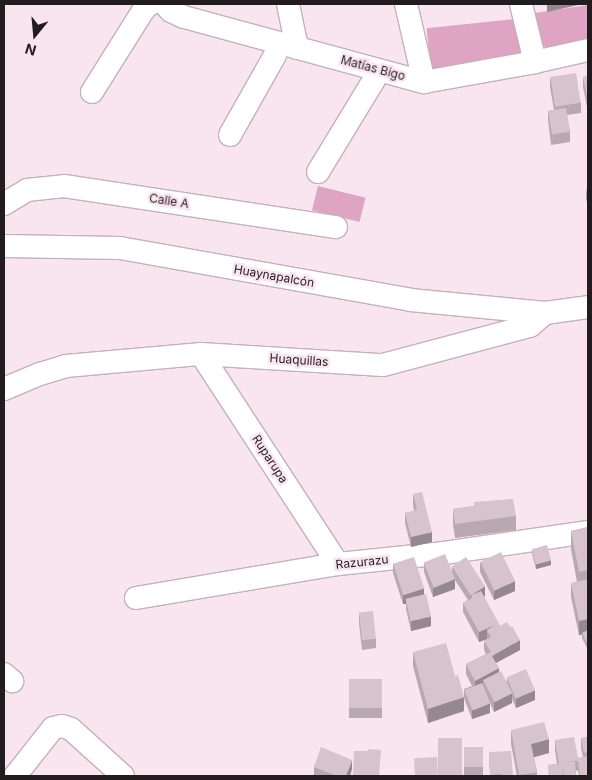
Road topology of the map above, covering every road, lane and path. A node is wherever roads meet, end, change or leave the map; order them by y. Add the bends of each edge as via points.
1 (150, 4) edge
2 (164, 4) edge
3 (288, 4) edge
4 (406, 4) edge
5 (521, 4) edge
6 (288, 46) junction
7 (588, 50) edge
8 (535, 62) junction
9 (380, 70) junction
10 (424, 82) junction
11 (92, 92) dead end
12 (230, 135) dead end
13 (318, 172) dead end
14 (4, 204) edge
15 (336, 227) dead end
16 (4, 246) edge
17 (588, 307) edge
18 (545, 313) junction
19 (201, 354) junction
20 (4, 389) edge
21 (588, 532) edge
22 (338, 564) junction
23 (136, 598) dead end
24 (15, 776) edge
25 (123, 776) edge

1 - 11 street
2 - 6 street, Matías Bigo via 184,18
3 - 6 street
4 - 10 street
5 - 8 street
6 - 9 street, Matías Bigo
6 - 12 street via 275,55
7 - 8 street, Matías Bigo
8 - 10 street, Matías Bigo
9 - 10 street, Matías Bigo
9 - 13 street
14 - 15 street, Calle A via 27,190 64,186
16 - 18 street, Huaynapalcón via 120,248 411,300
17 - 18 street, Huaquillas
18 - 19 street, Huaquillas via 530,326 383,365
19 - 20 street, Huaquillas via 66,366
19 - 22 street, Ruparupa
21 - 22 street, Razurazu via 444,554
22 - 23 street, Razurazu
24 - 25 street via 53,728 62,726 71,729

